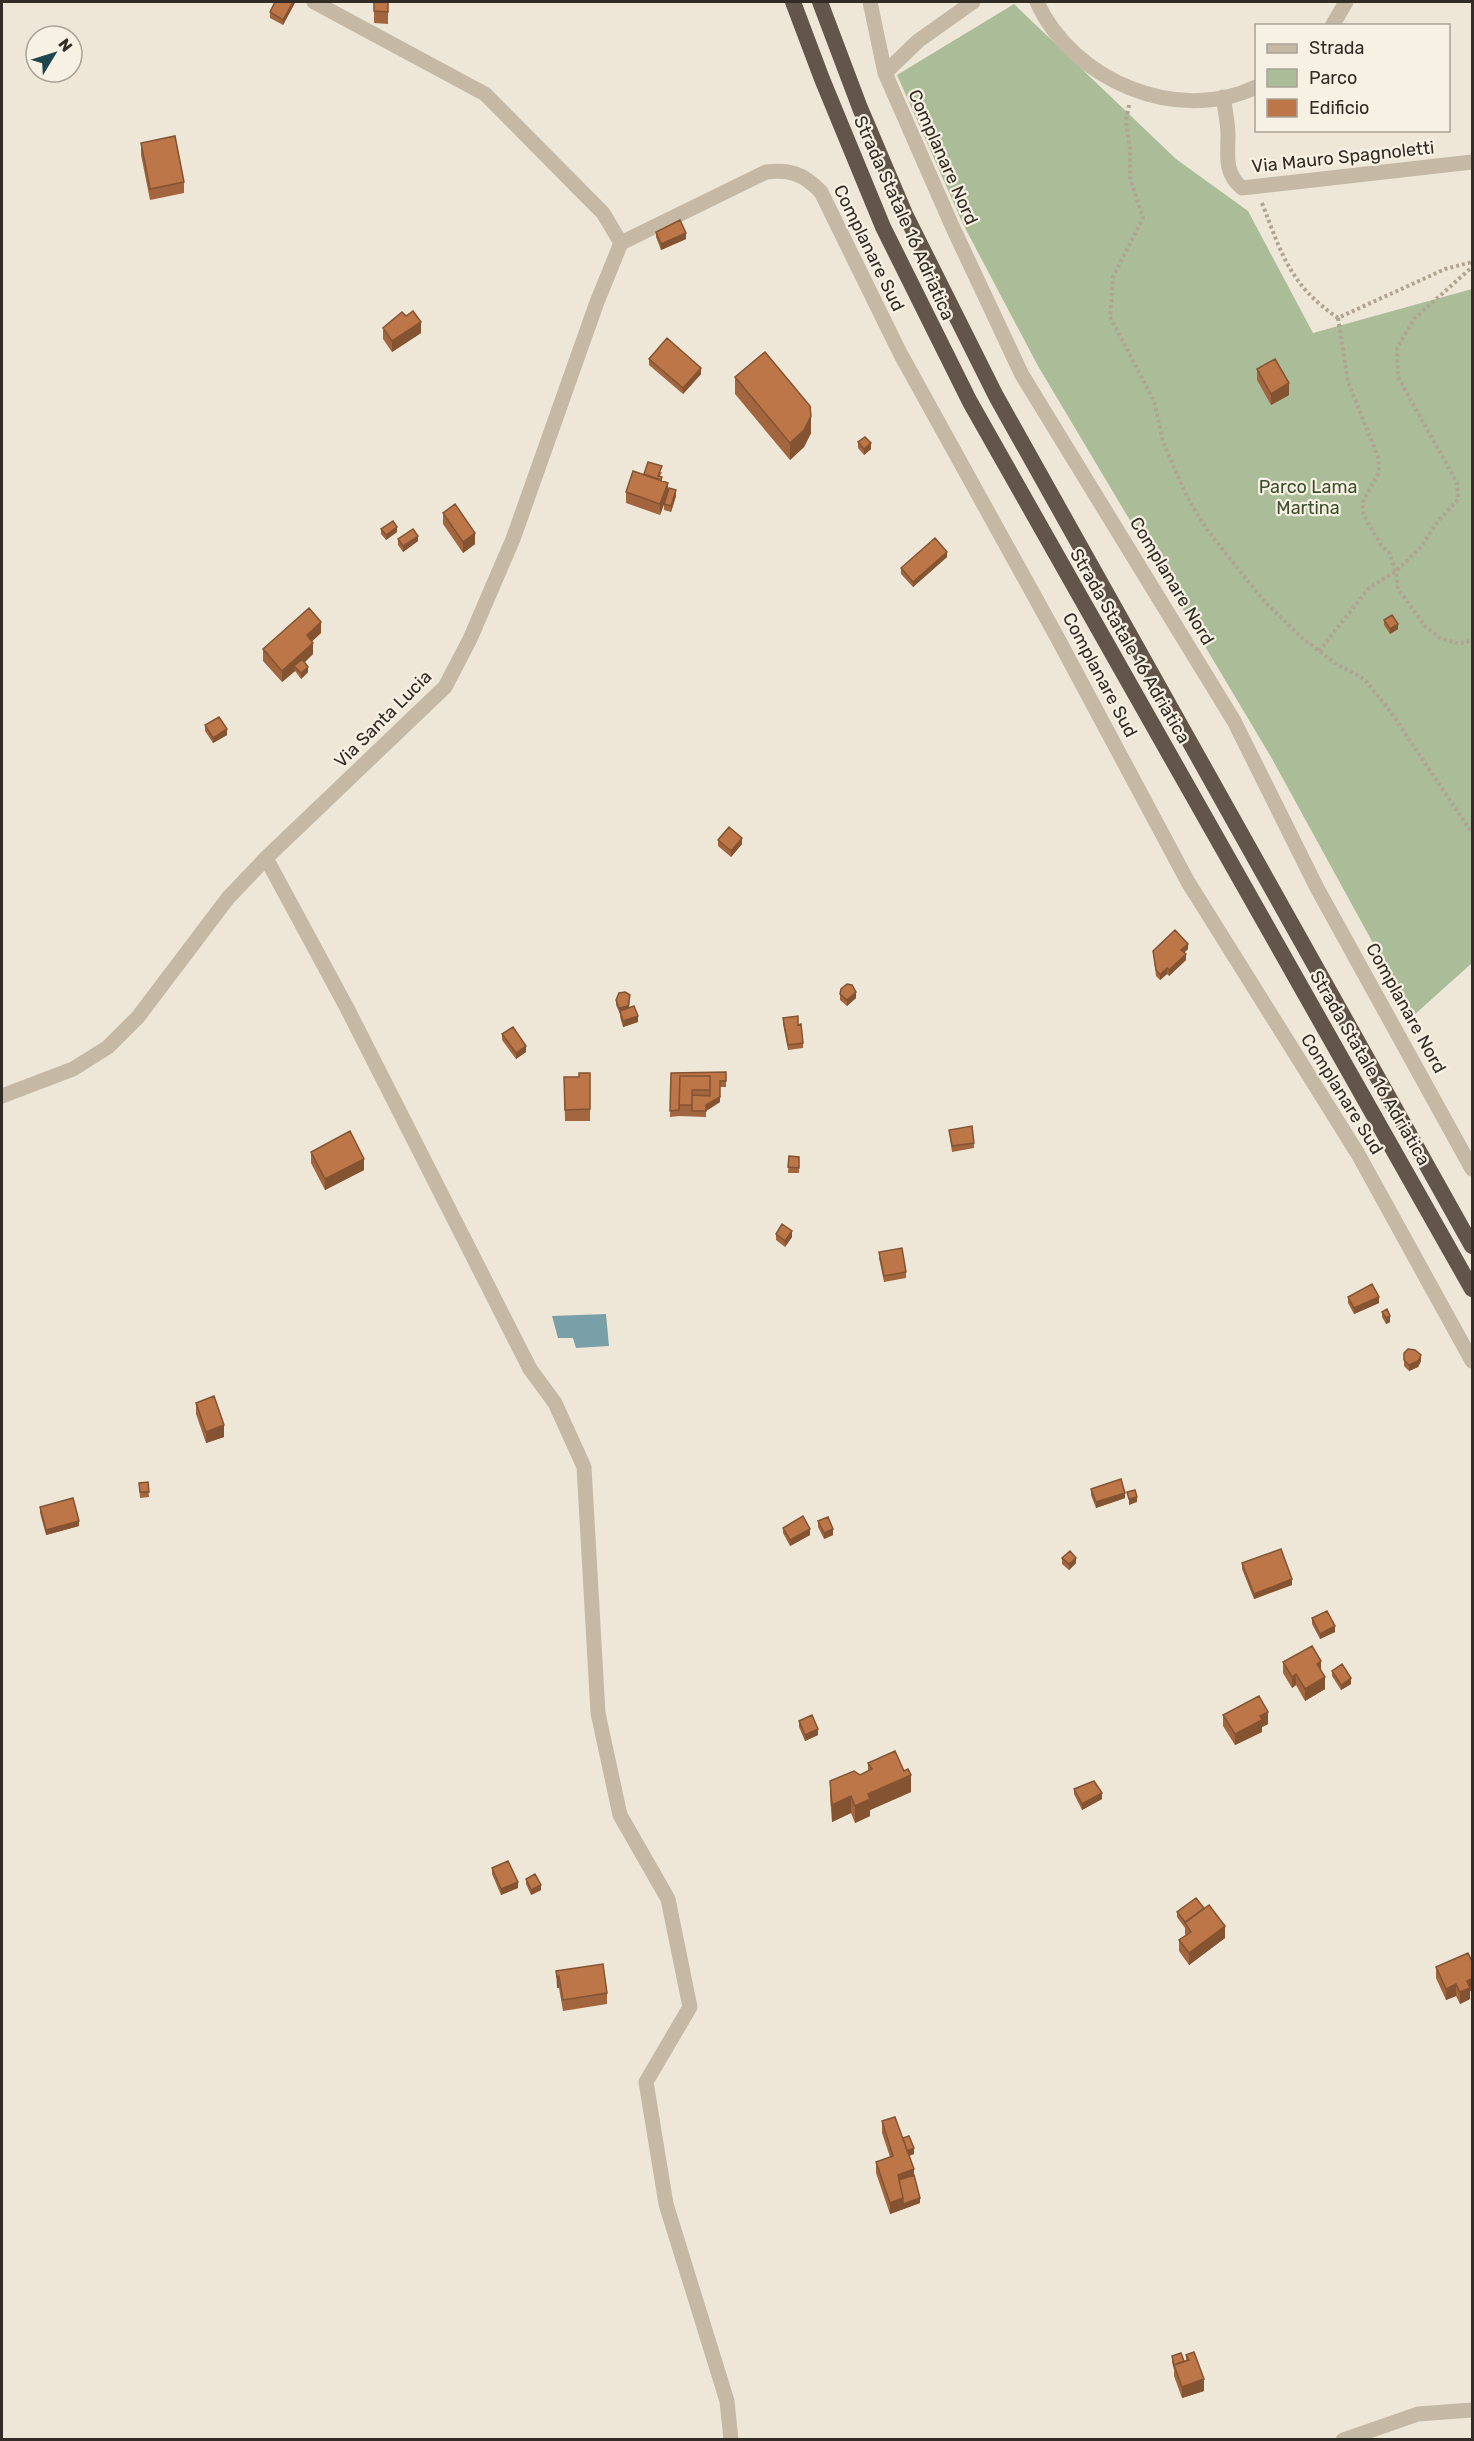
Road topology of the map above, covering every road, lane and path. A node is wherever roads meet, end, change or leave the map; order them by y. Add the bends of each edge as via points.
1 (314, 2) edge
2 (794, 2) edge
3 (820, 2) edge
4 (870, 2) edge
5 (974, 2) edge
6 (1037, 2) edge
7 (1346, 2) edge
8 (1333, 24) edge
9 (885, 73) junction
10 (1255, 88) edge
11 (1131, 89) junction
12 (1223, 97) junction
13 (1473, 162) edge
14 (1256, 187) junction
15 (621, 243) junction
16 (1473, 262) edge
17 (1473, 267) edge
18 (1338, 318) junction
19 (1396, 571) junction
20 (1473, 640) edge
21 (1319, 651) junction
22 (1473, 833) edge
23 (266, 858) junction
24 (2, 1096) edge
25 (1473, 1169) edge
26 (1473, 1246) edge
27 (1473, 1289) edge
28 (1473, 1361) edge
29 (1473, 2410) edge
30 (731, 2439) edge
31 (1344, 2439) edge

1 - 15 street via 485,94 603,213
2 - 27 highway, Strada Statale 16 Adriatica via 883,227 970,402
3 - 26 highway, Strada Statale 16 Adriatica via 905,214 991,386
4 - 9 street, Complanare Nord
5 - 9 street via 918,41
6 - 11 street via 1055,32 1077,56
7 - 8 street
9 - 25 street, Complanare Nord via 1022,375 1234,721 1317,888
10 - 12 street
11 - 12 street via 1192,100
11 - 21 path via 1126,121 1130,177 1143,218 1113,277 1110,317 1154,401 1176,474 1208,531 1263,600
12 - 14 street, Via Mauro Spagnoletti via 1230,174 1242,188
13 - 14 street, Via Mauro Spagnoletti
14 - 18 path via 1294,277 1314,301
15 - 23 street, Via Santa Lucia via 513,539 445,687
15 - 28 street, Complanare Sud via 766,172 796,173 821,192 900,353 1188,882 1358,1154
16 - 18 path via 1445,269
17 - 19 path via 1415,318 1397,348 1398,377 1457,483 1458,500
18 - 19 path via 1348,382 1378,457 1379,472 1363,502 1363,514
19 - 20 path via 1398,589 1425,626 1440,638 1459,644
19 - 21 path via 1369,588
21 - 22 path via 1364,680 1388,708
23 - 24 street, Via Santa Lucia via 228,898 138,1017 108,1047 73,1069
23 - 30 street via 347,1008 530,1369 555,1403 584,1467 598,1713 620,1815 668,1899 690,2007 646,2082 666,2204 727,2400
29 - 31 street via 1418,2414

